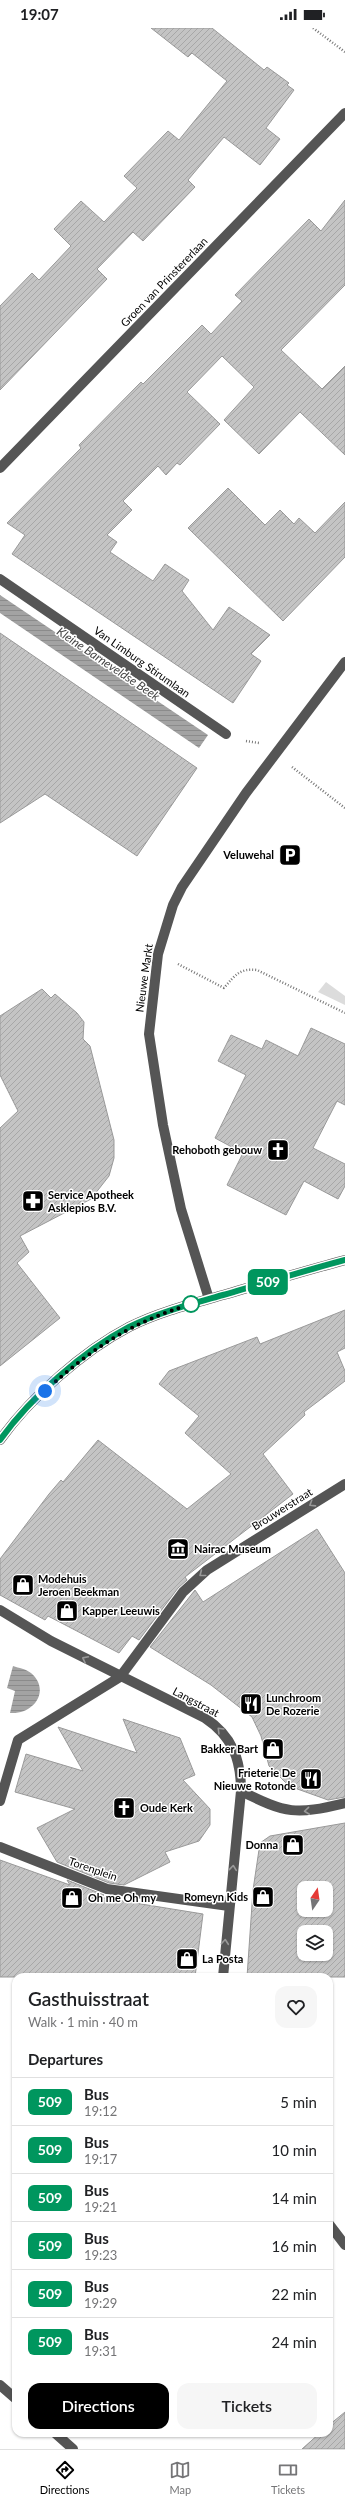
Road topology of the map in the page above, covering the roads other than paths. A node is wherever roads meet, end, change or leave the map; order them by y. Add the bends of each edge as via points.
1 (345, 113) edge
2 (0, 468) edge
3 (0, 579) edge
4 (345, 662) edge
5 (226, 734) road end
6 (345, 1260) edge
7 (209, 1299) junction
8 (0, 1440) edge
9 (345, 1484) edge
10 (0, 1610) edge
11 (120, 1677) junction
12 (241, 1791) junction
13 (0, 1801) edge
14 (345, 1803) edge
15 (0, 1848) edge
16 (229, 1906) junction
17 (223, 1973) edge
18 (333, 2229) edge
19 (345, 2245) edge
20 (0, 2385) edge
21 (12, 2396) edge
22 (60, 2437) edge
23 (73, 2449) edge

1 - 2 street, Groen van Prinstererlaan
3 - 5 street, Van Limburg Stirumlaan
4 - 7 street, Nieuwe Markt via 275,753 182,887 173,905 158,954 149,1034 163,1125 181,1209
6 - 7 street
7 - 8 street via 165,1312 128,1328 97,1347 35,1400
9 -> 11 street, Brouwerstraat via 196,1579 183,1592
11 -> 10 street, Langstraat via 51,1642
12 -> 11 street, Langstraat via 237,1756 232,1744 216,1726 205,1718
11 - 13 street via 18,1740
14 -> 12 street via 294,1812
16 -> 12 street, Langstraat
15 - 16 street, Torenplein via 107,1889
17 -> 16 street, Langstraat
18 - 19 street
20 - 21 street
22 - 23 street

